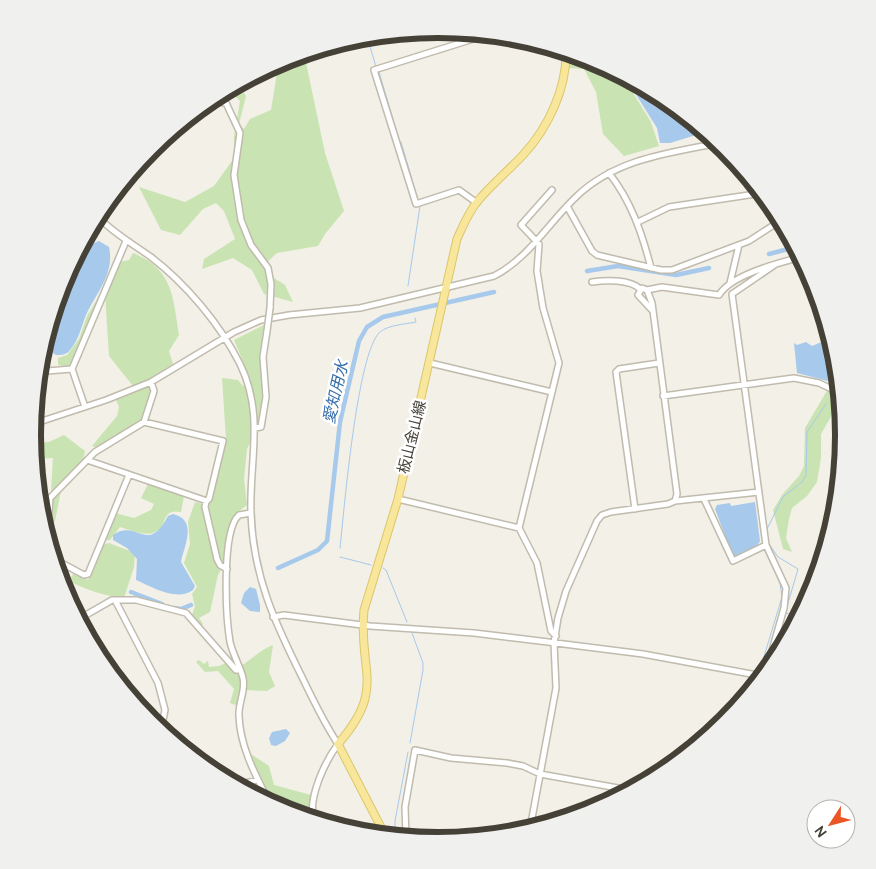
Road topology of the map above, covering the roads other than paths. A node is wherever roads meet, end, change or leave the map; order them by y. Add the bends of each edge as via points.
1 (473, 39) edge
2 (566, 59) edge
3 (220, 102) edge
4 (709, 145) edge
5 (610, 173) junction
6 (552, 190) dead end
7 (754, 194) edge
8 (476, 203) junction
9 (567, 206) junction
10 (104, 221) edge
11 (638, 222) junction
12 (775, 225) edge
13 (535, 240) junction
14 (126, 241) junction
15 (739, 245) junction
16 (794, 259) edge
17 (776, 264) junction
18 (651, 268) junction
19 (592, 282) dead end
20 (730, 283) junction
21 (447, 288) junction
22 (640, 289) junction
23 (647, 290) junction
24 (652, 310) junction
25 (224, 339) junction
26 (430, 363) junction
27 (659, 363) junction
28 (72, 369) junction
29 (46, 372) edge
30 (150, 382) junction
31 (744, 385) junction
32 (832, 389) edge
33 (552, 392) junction
34 (663, 396) junction
35 (85, 407) junction
36 (42, 421) edge
37 (144, 422) junction
38 (256, 428) junction
39 (87, 460) junction
40 (129, 475) junction
41 (759, 492) junction
42 (398, 499) junction
43 (704, 500) junction
44 (208, 501) junction
45 (676, 501) junction
46 (635, 509) junction
47 (49, 512) edge
48 (250, 513) junction
49 (519, 528) junction
50 (766, 545) junction
51 (63, 564) edge
52 (227, 569) junction
53 (115, 600) junction
54 (85, 616) edge
55 (272, 617) junction
56 (363, 625) junction
57 (556, 636) junction
58 (554, 643) junction
59 (772, 649) edge
60 (240, 670) junction
61 (754, 674) edge
62 (163, 721) edge
63 (338, 744) junction
64 (540, 774) junction
65 (257, 780) junction
66 (247, 783) edge
67 (619, 788) edge
68 (263, 792) edge
69 (312, 811) edge
70 (532, 820) edge
71 (381, 827) edge
72 (406, 830) edge

1 - 8 street via 374,70 416,204 459,190
2 - 8 main road, 板山金山線 via 554,107 539,134
3 - 38 street, bridge via 226,103 240,131 234,176 240,213 251,245 268,268 271,284 263,357 266,397 261,427
4 - 5 street via 648,157
5 - 9 street via 587,187
5 - 11 street
6 - 13 street via 521,225
7 - 11 street via 668,207
8 - 21 main road, 板山金山線 via 457,239
9 - 13 street
9 - 18 street via 597,255
10 - 14 street
11 - 18 street
12 - 15 street
13 - 21 street via 500,273
13 - 33 street via 539,244 537,272 558,363
14 - 25 street via 151,258 186,290
14 - 28 street
15 - 18 street via 676,269
15 - 20 street
16 - 17 street
17 - 20 street
17 - 31 street via 732,294
19 - 22 street via 604,280 635,285
20 - 23 street via 719,295 662,287
21 - 25 street via 342,311 273,317 245,326
21 - 26 main road, 板山金山線
22 - 23 street
22 - 24 street via 639,296
23 - 24 street
24 - 27 street
25 - 30 street
25 - 38 street via 245,378
26 - 33 street
26 - 42 main road, 板山金山線
27 - 34 street
27 - 46 street via 616,372
28 - 29 street
28 - 35 street
30 - 35 street
30 - 37 street via 154,391
31 - 32 street via 794,378
31 - 34 street
31 - 41 street
33 - 49 street
34 - 45 street
35 - 36 street
37 - 39 street
37 - 44 street via 223,441
38 - 48 street
39 - 40 street
39 - 47 street via 50,498
40 - 44 street
40 - 51 street via 88,574
41 - 43 street
41 - 50 street
42 - 49 street
42 - 56 main road, 板山金山線
43 - 45 street
43 - 50 street via 733,561
44 - 52 street via 205,512 217,559
45 - 46 street
46 - 57 street via 605,514 595,523 566,591
48 - 52 street via 239,515 233,523
48 - 55 street via 258,571
49 - 57 street via 537,563 551,632
50 - 59 street via 785,584 786,593
52 - 60 street via 230,642
53 - 54 street
53 - 60 street via 136,600 186,613 236,670
53 - 62 street via 161,690 165,710
55 - 56 street via 284,615
55 - 63 street
56 - 58 street
56 - 63 main road, 板山金山線 via 367,696 357,720
57 - 58 street
58 - 61 street via 643,654
58 - 64 street via 556,688
60 - 65 street via 244,686 239,707 240,724
63 - 69 street via 318,786
63 - 71 main road
64 - 67 street
64 - 70 street
64 - 72 street via 508,763 451,758 416,750 405,807
65 - 66 street
65 - 68 street

